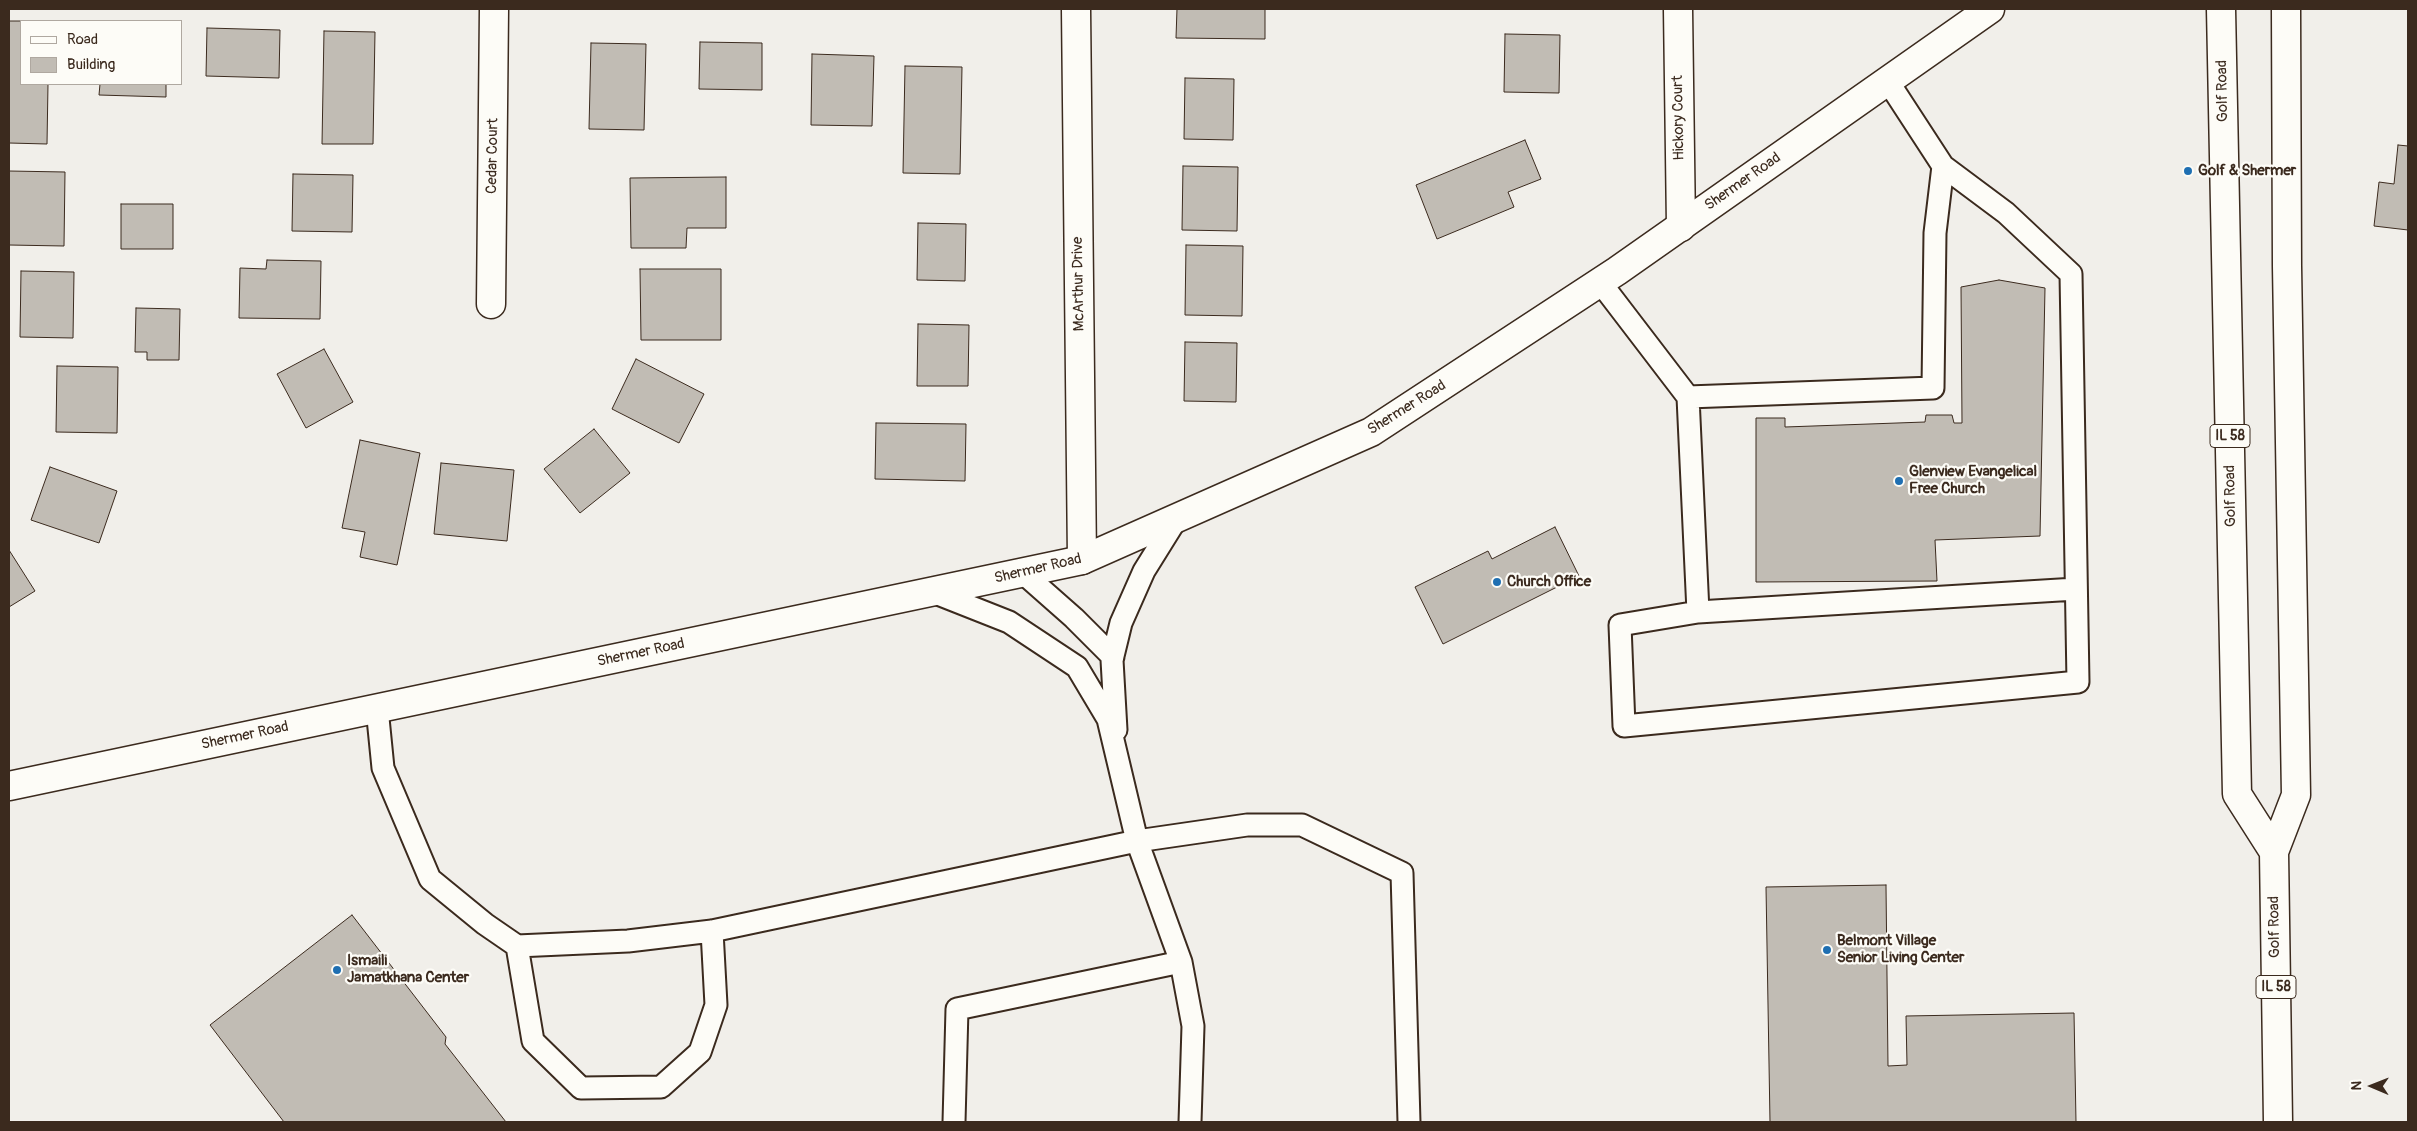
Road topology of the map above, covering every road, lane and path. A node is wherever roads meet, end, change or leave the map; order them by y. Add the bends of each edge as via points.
1 (494, 9) edge
2 (1076, 9) edge
3 (1678, 9) edge
4 (1990, 9) edge
5 (2221, 9) edge
6 (2286, 9) edge
7 (1887, 80) junction
8 (1943, 166) junction
9 (1681, 226) junction
10 (1600, 282) junction
11 (491, 304) dead end
12 (1688, 397) junction
13 (1177, 518) junction
14 (1082, 560) junction
15 (1023, 572) junction
16 (2076, 590) junction
17 (933, 592) junction
18 (1698, 612) junction
19 (1113, 657) junction
20 (377, 708) junction
21 (1118, 757) junction
22 (9, 786) edge
23 (1137, 841) junction
24 (2274, 852) junction
25 (712, 931) junction
26 (517, 946) junction
27 (1181, 962) junction
28 (954, 1122) edge
29 (1190, 1122) edge
30 (1410, 1122) edge
31 (2278, 1122) edge

1 - 11 main road, Cedar Court
2 - 14 main road, McArthur Drive
3 - 9 main road, Hickory Court
4 - 7 main road, Shermer Road
5 - 24 main road, Golf Road / IL 58 via 2236,794
6 - 24 main road, Golf Road / IL 58 via 2296,795
7 - 8 lane
7 - 9 main road, Shermer Road
8 - 12 lane via 1936,233 1933,388
8 - 16 lane via 2006,213 2071,274
9 - 10 main road, Shermer Road
10 - 12 lane
10 - 13 main road, Shermer Road via 1372,432
12 - 18 lane
13 - 14 main road, Shermer Road
13 - 19 lane via 1144,571 1121,623
14 - 15 main road, Shermer Road
15 - 17 main road, Shermer Road
15 - 19 lane
16 - 18 lane
16 - 18 lane via 2078,682 1624,726 1620,625
17 - 20 main road, Shermer Road
17 - 21 lane via 1009,622 1077,667 1108,719
19 - 21 lane
20 - 22 main road, Shermer Road
20 - 26 lane via 383,768 430,879
21 - 23 lane
23 - 25 lane
23 - 27 lane
23 - 30 lane via 1247,825 1302,825 1402,872
24 - 31 main road, Golf Road / IL 58
25 - 26 lane via 628,941
25 - 26 lane via 716,1005 700,1052 661,1087 580,1088 533,1041
27 - 28 lane via 957,1010
27 - 29 lane via 1193,1026

